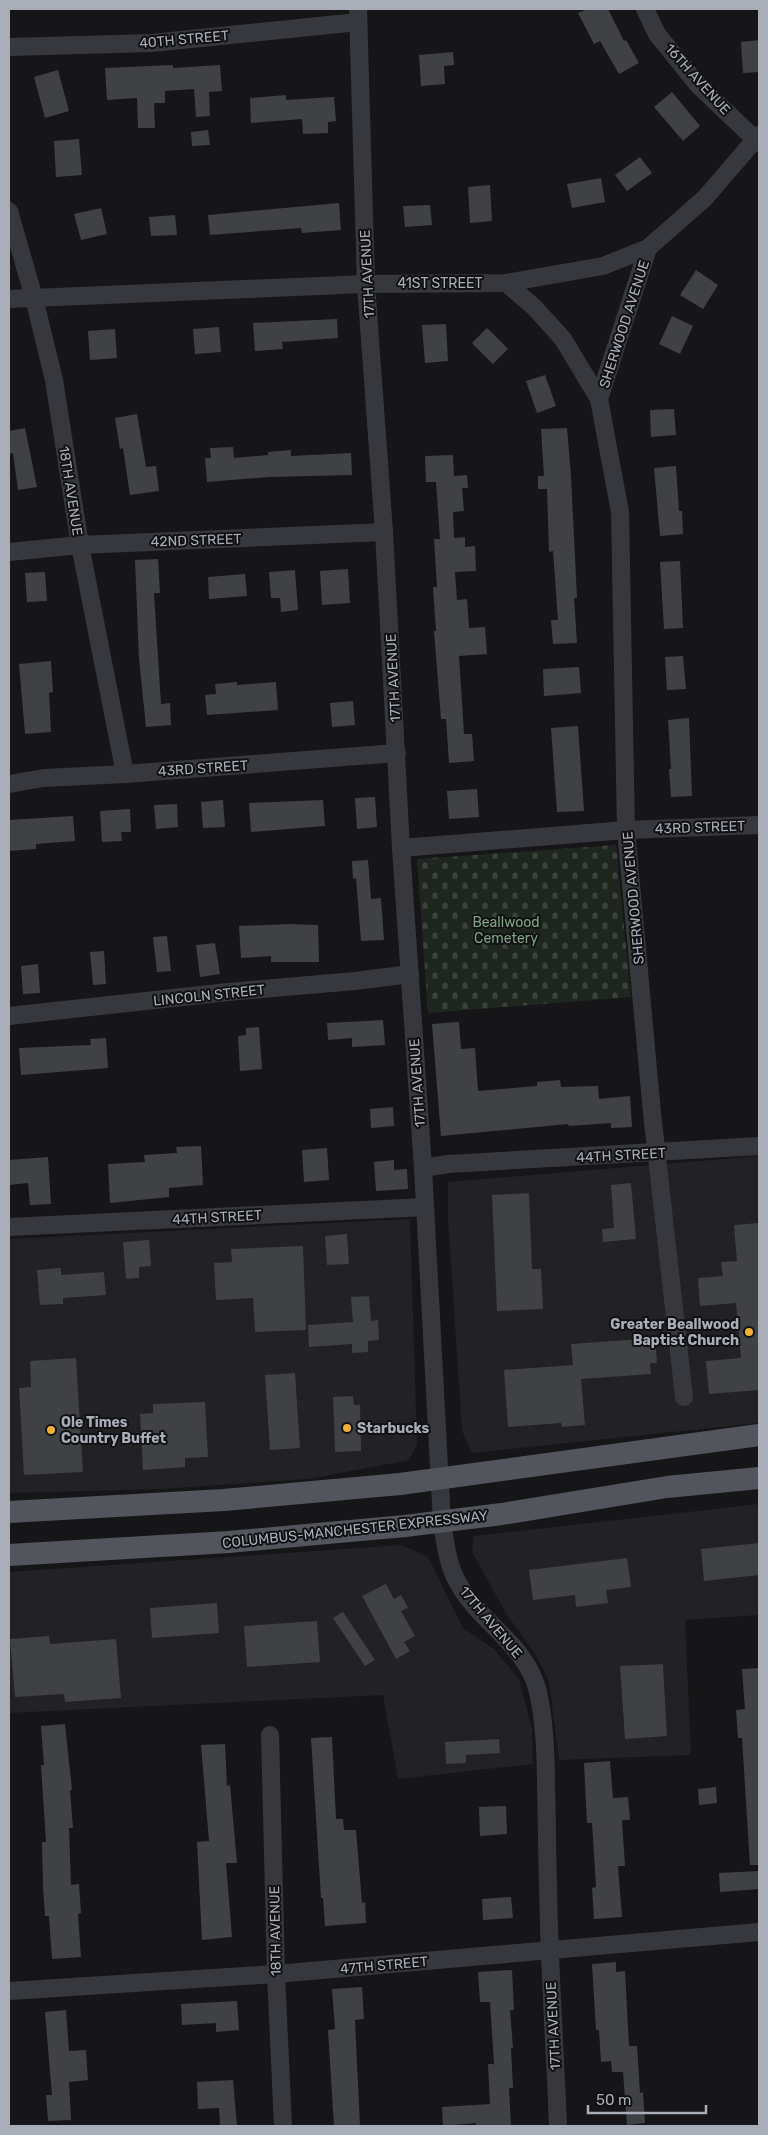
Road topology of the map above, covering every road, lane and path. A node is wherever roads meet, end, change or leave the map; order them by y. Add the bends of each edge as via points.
1 (645, 9) edge
2 (358, 15) edge
3 (9, 46) edge
4 (758, 139) edge
5 (9, 211) edge
6 (648, 248) junction
7 (506, 283) junction
8 (366, 284) junction
9 (34, 298) junction
10 (9, 299) edge
11 (599, 399) junction
12 (384, 532) junction
13 (80, 545) junction
14 (9, 552) edge
15 (398, 753) junction
16 (126, 774) junction
17 (9, 784) edge
18 (759, 825) edge
19 (626, 830) junction
20 (401, 848) junction
21 (410, 974) junction
22 (9, 1016) edge
23 (759, 1146) edge
24 (657, 1153) junction
25 (422, 1168) junction
26 (424, 1207) junction
27 (9, 1228) edge
28 (684, 1397) dead end
29 (759, 1435) edge
30 (759, 1478) edge
31 (440, 1479) junction
32 (9, 1512) edge
33 (442, 1522) junction
34 (9, 1555) edge
35 (270, 1735) dead end
36 (759, 1932) edge
37 (549, 1952) junction
38 (276, 1974) junction
39 (9, 1991) edge
40 (283, 2126) edge
41 (558, 2126) edge

1 - 4 street, 16TH AVENUE via 657,34 699,86
2 - 3 street, 40TH STREET via 152,43
2 - 8 street, 17TH AVENUE
4 - 6 street, 41ST STREET via 705,198
5 - 9 street, 18TH AVENUE
6 - 7 street, 41ST STREET via 603,266
6 - 11 street, SHERWOOD AVENUE
7 - 8 street, 41ST STREET
7 - 11 street, SHERWOOD AVENUE via 534,307 563,339
8 - 9 street, 41ST STREET
8 - 12 street, 17TH AVENUE
9 - 10 street, 41ST STREET
9 - 13 street, 18TH AVENUE via 54,380
11 - 19 street, SHERWOOD AVENUE via 620,512
12 - 13 street, 42ND STREET
12 - 15 street, 17TH AVENUE
13 - 14 street, 42ND STREET
13 - 16 street, 18TH AVENUE
15 - 16 street, 43RD STREET
15 - 20 street, 17TH AVENUE
16 - 17 street, 43RD STREET via 44,778
18 - 19 street, 43RD STREET
19 - 20 street, 43RD STREET
19 - 24 street, SHERWOOD AVENUE
20 - 21 street, 17TH AVENUE
21 - 22 street, LINCOLN STREET
21 - 25 street, 17TH AVENUE
23 - 24 street, 44TH STREET
24 - 25 street, 44TH STREET
24 - 28 street, SHERWOOD AVENUE
25 - 26 street, 17TH AVENUE
26 - 27 street, 44TH STREET
26 - 31 street, 17TH AVENUE
29 - 31 main road
30 - 33 main road, COLUMBUS-MANCHESTER EXPRESSWAY via 667,1487
31 - 32 main road via 224,1500
31 - 33 street, 17TH AVENUE
33 - 34 main road, COLUMBUS-MANCHESTER EXPRESSWAY via 229,1542
33 - 37 street, 17TH AVENUE via 445,1548 455,1578 482,1614 515,1648 538,1690 546,1751
35 - 38 street, 18TH AVENUE
36 - 37 street, 47TH STREET
37 - 38 street, 47TH STREET
37 - 41 street, 17TH AVENUE
38 - 39 street, 47TH STREET
38 - 40 street, 18TH AVENUE

